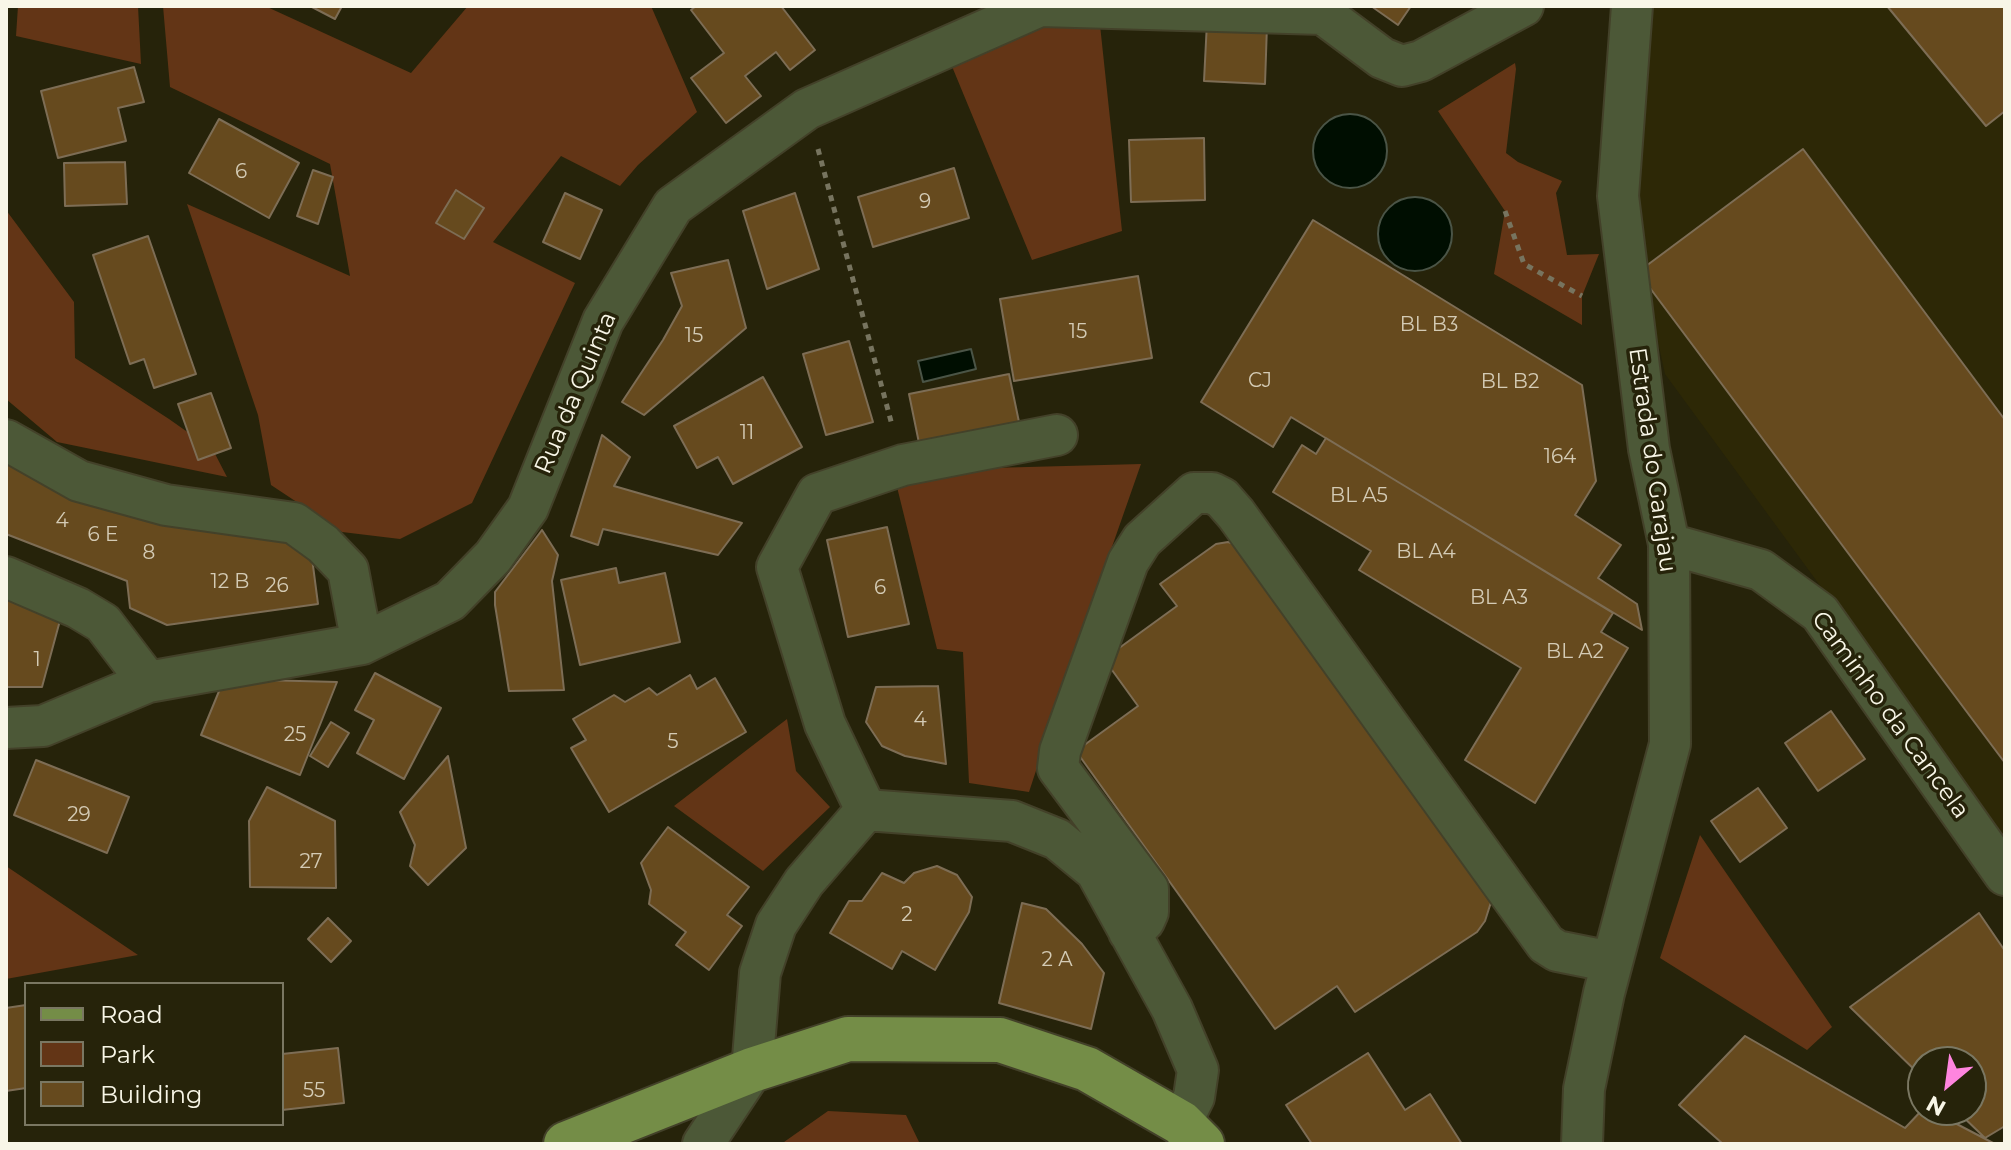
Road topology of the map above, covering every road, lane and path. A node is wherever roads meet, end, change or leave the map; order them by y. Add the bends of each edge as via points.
1 (1523, 6) edge
2 (1632, 6) edge
3 (1324, 10) edge
4 (807, 109) junction
5 (1505, 211) dead end
6 (1582, 296) dead end
7 (1057, 435) dead end
8 (6, 440) edge
9 (903, 465) junction
10 (1669, 544) junction
11 (6, 577) edge
12 (362, 644) junction
13 (148, 682) junction
14 (6, 728) edge
15 (866, 810) junction
16 (2005, 875) edge
17 (1129, 932) junction
18 (1612, 962) junction
19 (752, 1070) junction
20 (1192, 1134) edge
21 (566, 1144) edge
22 (703, 1144) edge
23 (1582, 1144) edge

1 - 3 street, Rua da Quinta via 1402,66 1382,58
2 - 10 street, Estrada do Garajau via 1618,196 1649,449
3 - 4 street, Rua da Quinta via 1040,6
4 - 9 path
4 - 12 street, Rua da Quinta via 673,206 603,321 528,508 493,557 450,601
5 - 6 path via 1524,264
7 - 9 street
8 - 12 street via 79,481 166,505 294,523 348,570
9 - 15 street via 817,494 777,567 825,724
10 - 16 street, Caminho da Cancela via 1761,570 1820,613
10 - 18 street, Estrada do Garajau via 1670,744
11 - 13 street via 103,623
12 - 13 street, Rua da Quinta
13 - 14 street, Rua da Quinta via 43,726
15 - 17 street via 1012,821 1057,839 1096,871
15 - 19 street via 804,882 776,925 760,973
17 - 18 street via 1148,912 1148,889 1058,768 1060,751 1128,562 1142,540 1194,493 1212,493 1236,514 1546,944
17 - 20 street via 1172,1009 1198,1070
18 - 23 street, Estrada do Garajau via 1584,1089
19 - 20 main road via 848,1039 1000,1040 1087,1069
19 - 21 main road
19 - 22 street

